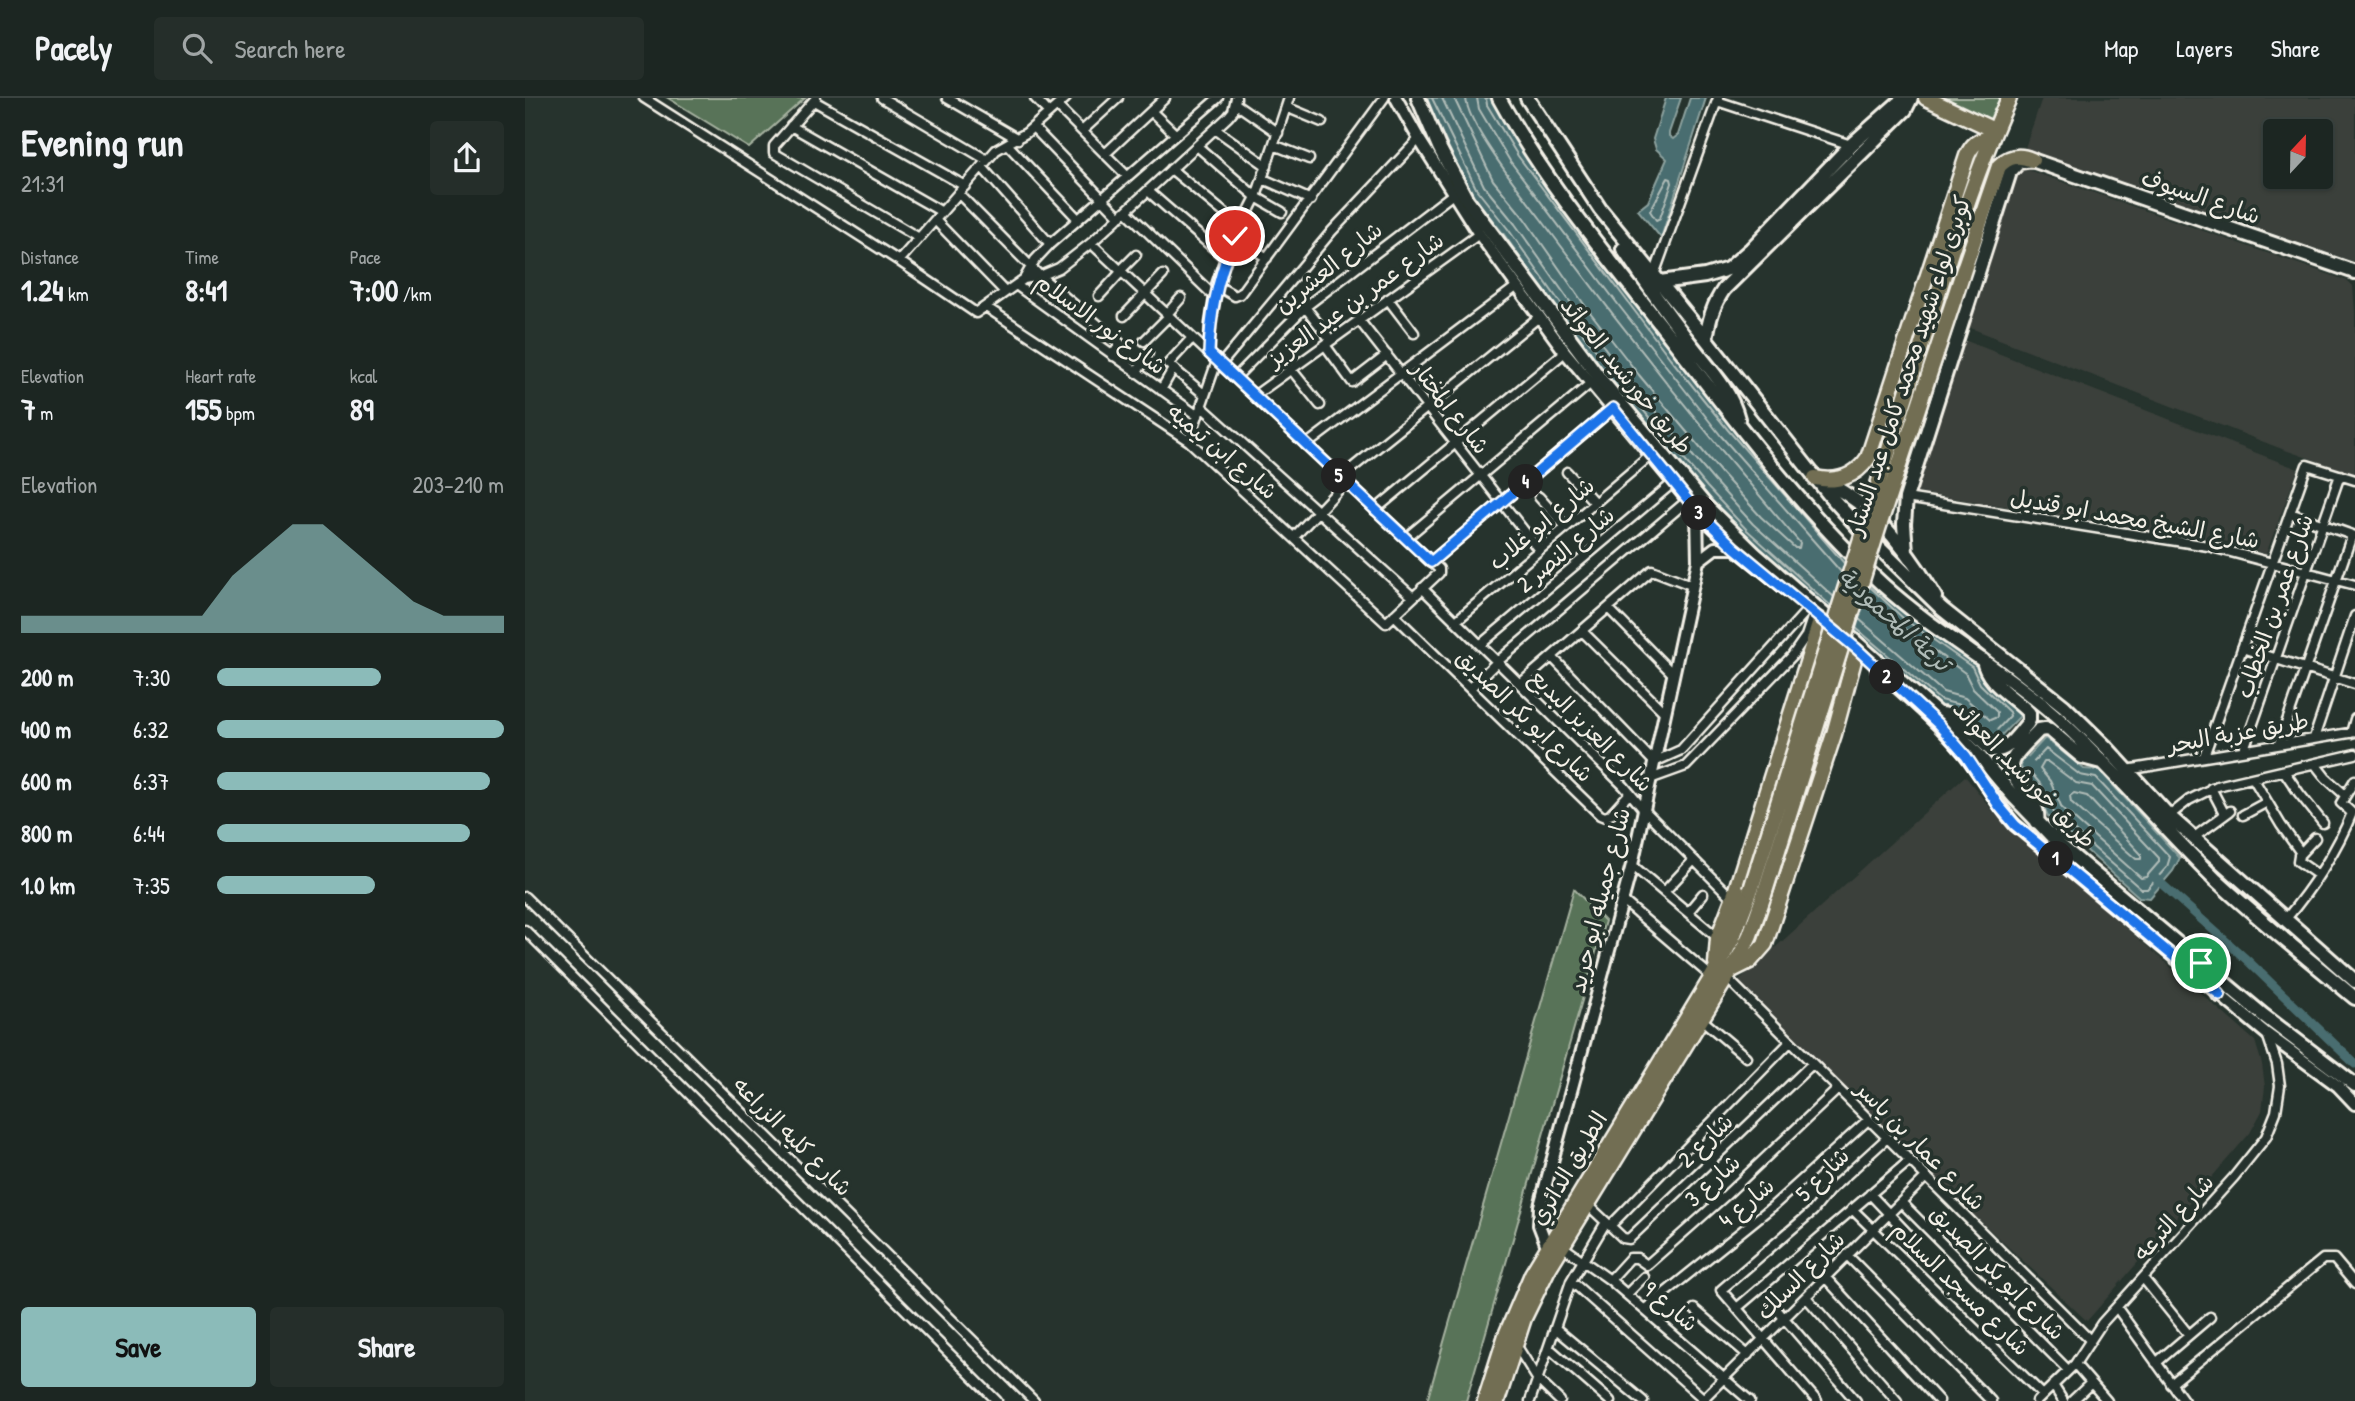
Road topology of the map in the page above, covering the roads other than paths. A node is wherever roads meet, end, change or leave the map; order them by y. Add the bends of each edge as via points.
1 (644, 98) edge
2 (882, 98) edge
3 (947, 98) edge
4 (1035, 98) edge
5 (1066, 98) edge
6 (1118, 98) edge
7 (1165, 98) edge
8 (1218, 98) edge
9 (1384, 98) edge
10 (1396, 98) edge
11 (1418, 98) edge
12 (1499, 98) edge
13 (1527, 98) edge
14 (1909, 98) edge
15 (1926, 98) edge
16 (815, 99) edge
17 (1717, 100) edge
18 (2008, 100) edge
19 (1236, 101) edge
20 (1286, 101) edge
21 (1057, 106) junction
22 (1151, 111) junction
23 (1049, 113) junction
24 (1322, 122) dead end
25 (791, 126) junction
26 (1033, 127) junction
27 (1215, 129) junction
28 (1082, 131) junction
29 (1278, 133) junction
30 (1175, 134) junction
31 (1992, 134) junction
32 (1018, 139) junction
33 (1419, 139) junction
34 (1007, 144) junction
35 (1274, 145) junction
36 (1851, 145) junction
37 (1197, 146) junction
38 (1105, 154) junction
39 (1309, 159) dead end
40 (2032, 160) junction
41 (985, 164) junction
42 (1267, 166) junction
43 (1171, 169) junction
44 (1127, 176) junction
45 (1263, 179) junction
46 (961, 190) junction
47 (1148, 191) junction
48 (1453, 194) junction
49 (1257, 197) junction
50 (1102, 198) junction
51 (1311, 200) junction
52 (1600, 209) junction
53 (942, 212) junction
54 (1282, 212) dead end
55 (1123, 214) junction
56 (1079, 219) junction
57 (935, 220) junction
58 (1240, 226) junction
59 (1479, 234) junction
60 (1235, 236) junction
61 (919, 238) junction
62 (1091, 243) junction
63 (1050, 244) junction
64 (1136, 255) dead end
65 (1225, 258) junction
66 (1267, 258) junction
67 (899, 261) junction
68 (1030, 267) junction
69 (1121, 271) junction
70 (2355, 272) edge
71 (1732, 273) junction
72 (1163, 275) dead end
73 (1040, 276) junction
74 (1024, 279) junction
75 (1657, 279) junction
76 (1016, 285) junction
77 (1216, 285) junction
78 (1516, 287) junction
79 (1005, 292) junction
80 (1145, 293) junction
81 (1099, 296) dead end
82 (1214, 296) junction
83 (1181, 298) dead end
84 (1388, 299) junction
85 (986, 307) junction
86 (1305, 307) junction
87 (1168, 315) junction
88 (1123, 316) dead end
89 (1539, 317) junction
90 (1359, 320) junction
91 (1414, 332) dead end
92 (1192, 338) junction
93 (1706, 339) junction
94 (1144, 341) dead end
95 (1328, 343) junction
96 (1565, 352) junction
97 (1209, 353) junction
98 (1149, 354) dead end
99 (1387, 355) junction
100 (1114, 356) junction
101 (1219, 363) junction
102 (1173, 369) junction
103 (1291, 369) junction
104 (1137, 373) junction
105 (1401, 373) junction
106 (1235, 378) junction
107 (1591, 383) junction
108 (1161, 390) junction
109 (1205, 395) junction
110 (1254, 396) junction
111 (1320, 405) dead end
112 (1202, 406) junction
113 (1427, 407) junction
114 (1613, 408) junction
115 (1198, 416) junction
116 (1740, 426) junction
117 (1189, 441) junction
118 (1455, 443) junction
119 (1306, 445) junction
120 (1651, 454) junction
121 (1567, 472) dead end
122 (1481, 475) junction
123 (2340, 475) junction
124 (1815, 478) junction
125 (1343, 480) junction
126 (2355, 480) edge
127 (1674, 482) junction
128 (1539, 497) dead end
129 (1906, 498) junction
130 (1688, 500) junction
131 (1501, 502) junction
132 (1595, 503) junction
133 (1375, 510) junction
134 (1318, 511) junction
135 (1697, 511) junction
136 (2290, 513) junction
137 (2323, 524) junction
138 (1566, 527) junction
139 (2353, 535) edge
140 (1294, 537) junction
141 (1406, 538) junction
142 (1735, 548) junction
143 (1539, 550) junction
144 (1906, 552) junction
145 (1698, 561) junction
146 (2272, 564) junction
147 (1434, 565) junction
148 (2306, 573) junction
149 (2336, 580) junction
150 (2355, 585) edge
151 (1691, 586) junction
152 (1422, 588) junction
153 (1413, 597) junction
154 (1609, 609) junction
155 (1942, 609) junction
156 (1815, 613) junction
157 (1394, 615) junction
158 (2355, 616) edge
159 (1456, 621) junction
160 (1582, 631) junction
161 (1479, 645) junction
162 (2242, 648) junction
163 (1857, 649) junction
164 (1552, 657) junction
165 (2276, 659) junction
166 (1983, 660) junction
167 (1497, 662) junction
168 (2305, 668) junction
169 (1672, 673) junction
170 (2335, 677) junction
171 (1520, 684) junction
172 (2355, 684) edge
173 (1470, 688) junction
174 (1795, 701) junction
175 (1664, 712) junction
176 (1938, 714) junction
177 (2355, 719) edge
178 (1837, 720) junction
179 (2353, 732) edge
180 (2314, 738) junction
181 (2279, 744) junction
182 (2243, 749) junction
183 (2008, 754) junction
184 (2355, 754) edge
185 (2204, 756) junction
186 (1654, 762) junction
187 (2102, 762) junction
188 (2315, 764) junction
189 (2127, 770) junction
190 (2284, 771) junction
191 (2253, 778) junction
192 (1650, 779) junction
193 (2355, 780) edge
194 (2211, 788) junction
195 (1630, 793) junction
196 (2345, 795) junction
197 (2267, 802) junction
198 (1644, 810) junction
199 (2243, 815) dead end
200 (2169, 816) junction
201 (2037, 822) junction
202 (2323, 823) dead end
203 (2193, 838) junction
204 (2315, 838) dead end
205 (2301, 853) junction
206 (1693, 861) junction
207 (1632, 865) junction
208 (2318, 875) junction
209 (1664, 892) junction
210 (1757, 892) junction
211 (1703, 894) dead end
212 (525, 897) edge
213 (1733, 899) junction
214 (1622, 900) junction
215 (1688, 912) junction
216 (2285, 920) junction
217 (525, 930) edge
218 (1718, 938) junction
219 (2201, 963) junction
220 (1721, 974) junction
221 (2355, 981) edge
222 (2220, 995) junction
223 (2355, 998) edge
224 (1700, 1018) junction
225 (2267, 1034) junction
226 (1790, 1042) junction
227 (1746, 1057) dead end
228 (1812, 1064) junction
229 (2355, 1085) edge
230 (1838, 1089) junction
231 (2355, 1104) edge
232 (1868, 1120) junction
233 (1887, 1138) junction
234 (1909, 1161) junction
235 (1926, 1177) junction
236 (1870, 1194) junction
237 (1901, 1202) junction
238 (1587, 1203) junction
239 (1852, 1209) junction
240 (1889, 1214) junction
241 (1608, 1224) junction
242 (1873, 1230) junction
243 (1907, 1233) dead end
244 (1554, 1246) junction
245 (1847, 1255) junction
246 (1584, 1260) junction
247 (1644, 1277) dead end
248 (1825, 1278) junction
249 (2143, 1278) junction
250 (1610, 1280) junction
251 (1571, 1281) junction
252 (2355, 1284) edge
253 (1627, 1294) junction
254 (1805, 1297) junction
255 (1771, 1303) dead end
256 (1737, 1308) junction
257 (2117, 1308) junction
258 (1645, 1309) junction
259 (1694, 1309) dead end
260 (2210, 1317) dead end
261 (1784, 1318) junction
262 (1555, 1328) junction
263 (2189, 1335) junction
264 (1764, 1338) junction
265 (2090, 1340) junction
266 (1515, 1343) junction
267 (1549, 1348) junction
268 (1748, 1355) junction
269 (2156, 1363) junction
270 (2071, 1367) junction
271 (1725, 1377) junction
272 (1538, 1380) junction
273 (2091, 1383) junction
274 (2171, 1384) junction
275 (2053, 1385) junction
276 (2040, 1398) edge
277 (1704, 1400) edge
278 (997, 1401) edge
279 (1034, 1401) edge
280 (1485, 1401) edge
281 (1497, 1401) edge
282 (1530, 1401) edge
283 (1560, 1401) edge
284 (1610, 1401) edge
285 (1643, 1401) edge
286 (1750, 1401) edge
287 (1817, 1401) edge
288 (1856, 1401) edge
289 (1897, 1401) edge
290 (1939, 1401) edge
291 (1991, 1401) edge
292 (2063, 1401) edge
293 (2072, 1401) edge
294 (2107, 1401) edge
295 (2184, 1401) edge

1 - 67 street
2 - 41 street
3 - 32 street
4 - 23 street
5 - 21 street
6 - 28 street
7 - 22 street
8 - 30 street
9 - 51 street
10 - 33 street
11 - 176 main road, طريق خورشيد, العوائد via 1467,200 1602,381 1699,496 1754,553
12 - 116 main road via 1537,161
13 - 52 main road
14 - 36 main road via 1897,103
14 - 71 main road via 1905,110
15 - 31 main road
16 - 25 street
16 - 46 street
17 - 36 street
17 - 75 street
18 - 31 main road, كوبرى لواء شهيد محمد كامل عبد الستار
19 - 27 street via 1233,111
19 - 29 street
20 - 24 street
20 - 29 street
21 - 23 street
21 - 28 street
22 - 30 street
22 - 38 street
23 - 26 street
25 - 53 street
25 - 61 street via 774,146 777,156
26 - 32 street
26 - 50 street
27 - 37 street
27 - 42 street
28 - 38 street
29 - 35 street
30 - 44 street
31 - 124 main road via 1976,143 1967,156 1868,458 1848,476
31 - 210 main road, كوبرى لواء شهيد محمد كامل عبد الستار, bridge via 1946,268
32 - 34 street
33 - 48 street
33 - 101 street via 1332,231
34 - 41 street
34 - 56 street
35 - 39 street
35 - 42 street
36 - 71 main road
37 - 43 street
37 - 49 street
38 - 44 street
40 - 70 main road, شارع السيوف
40 - 129 main road via 2019,162 2010,172
40 - 210 main road, كوبرى لواء شهيد محمد كامل عبد الستار, bridge via 2018,156 1999,166
41 - 46 street
41 - 63 street
42 - 45 street
43 - 47 street
43 - 58 street
44 - 50 street
45 - 49 street
45 - 51 street
46 - 53 street
46 - 68 street
47 - 55 street
47 - 65 street
48 - 59 street
48 - 86 street, شارع العشرين
49 - 54 street
49 - 58 street
50 - 55 street
50 - 56 street
51 - 66 street
52 - 75 main road
52 - 116 main road via 1626,253 1729,396
53 - 57 street
55 - 62 street
55 - 82 street
56 - 63 street
57 - 61 street
57 - 79 street
58 - 60 street
59 - 78 street
59 - 84 street, شارع عمر بن عبد العزيز
60 - 65 street
60 - 66 street
61 - 67 street
62 - 69 street
62 - 73 street via 1059,268
63 - 68 street
64 - 69 street
65 - 77 street
66 - 77 street via 1239,295
67 - 85 street via 977,313
68 - 73 street
68 - 74 street
69 - 80 street
69 - 81 street
71 - 75 main road
71 - 93 main road via 1709,318
72 - 80 street
73 - 74 street
73 - 100 street via 1120,343
74 - 76 street
75 - 93 main road
76 - 79 street
76 - 100 street, شارع نور الاسلام
77 - 82 street
78 - 89 street
78 - 105 street
79 - 85 street
80 - 87 street
80 - 88 street
82 - 97 street
83 - 87 street
84 - 90 street, شارع عمر بن عبد العزيز
84 - 91 street
85 - 117 street, شارع ابن تيميه
86 - 95 street
86 - 106 street, شارع العشرين
87 - 92 street
87 - 94 street
89 - 96 street
89 - 113 street
90 - 95 street, شارع عمر بن عبد العزيز
90 - 99 street, شارع المختار
92 - 97 street
92 - 102 street via 1169,363
93 - 124 main road
95 - 99 street via 1352,382
95 - 103 street, شارع عمر بن عبد العزيز
96 - 107 street
96 - 118 street
97 - 101 street
98 - 104 street
99 - 105 street, شارع المختار
100 - 104 street, شارع نور الاسلام
101 - 106 street
101 - 109 street
102 - 108 street
102 - 109 street
103 - 110 street, شارع عمر بن عبد العزيز
103 - 111 street
104 - 108 street, شارع نور الاسلام
105 - 113 street, شارع المختار
105 - 119 street
106 - 110 street
107 - 114 street
107 - 122 street
108 - 115 street, شارع نور الاسلام
109 - 112 street
110 - 119 street
112 - 115 street
112 - 134 street
113 - 118 street, شارع المختار
113 - 125 street
114 - 120 street
114 - 131 street
115 - 117 street
116 - 166 main road via 1862,565 1919,615
117 - 140 street, شارع ابن تيميه
118 - 122 street, شارع المختار
118 - 133 street
119 - 125 street
120 - 127 street
120 - 132 street, شارع ابو غلاب
121 - 132 street
122 - 131 street, شارع المختار
122 - 141 street
123 - 126 street
123 - 136 street via 2307,465
123 - 137 street, شارع عمر بن الخطاب
124 - 144 main road via 1859,503
124 - 155 main road
125 - 133 street
125 - 134 street
127 - 130 street
127 - 161 street, شارع النصر 2
128 - 138 street
129 - 144 main road
129 - 146 street, شارع الشيخ محمد ابو قنديل via 2208,547
130 - 135 street
130 - 167 street
131 - 143 street, شارع المختار
131 - 147 street
132 - 138 street, شارع ابو غلاب
133 - 141 street
134 - 140 street
134 - 153 street
135 - 142 street
135 - 145 street, شارع جميله ابو حريد
136 - 137 street
136 - 146 street
137 - 139 street
137 - 148 street, شارع عمر بن الخطاب
138 - 143 street, شارع ابو غلاب
139 - 149 street
140 - 157 street, شارع ابن تيميه via 1384,622
141 - 147 street
142 - 145 street via 1715,548
142 - 156 street
143 - 159 street, شارع ابو غلاب
144 - 155 main road
145 - 151 street, شارع جميله ابو حريد
146 - 148 street, شارع الشيخ محمد ابو قنديل
146 - 162 street
147 - 152 street via 1439,573
148 - 149 street, شارع الشيخ محمد ابو قنديل
148 - 165 street, شارع عمر بن الخطاب
149 - 150 street, شارع الشيخ محمد ابو قنديل
149 - 168 street
151 - 154 street via 1652,570
151 - 169 street, شارع جميله ابو حريد
152 - 153 street
152 - 159 street, شارع العزيز البديع
153 - 157 street
154 - 160 street
154 - 169 street
155 - 189 main road via 2064,706
156 - 163 street
156 - 174 main road
156 - 186 street via 1681,750
156 - 192 street via 1792,656 1686,766
157 - 173 street, شارع ابو بكر الصديق
158 - 170 street
159 - 161 street, شارع العزيز البديع
160 - 164 street
160 - 175 street
161 - 167 street, شارع العزيز البديع
162 - 165 street
162 - 185 street
163 - 178 main road
163 - 222 street via 1953,740 2015,825
164 - 171 street
164 - 186 street
165 - 168 street
165 - 182 street, شارع عمر بن الخطاب
166 - 183 main road via 1990,678 2029,713
166 - 187 main road via 2047,708
167 - 171 street, شارع العزيز البديع
167 - 173 street
168 - 170 street
168 - 181 street
169 - 175 street, شارع جميله ابو حريد
170 - 172 street
170 - 180 street
171 - 195 street, شارع العزيز البديع
173 - 195 street, شارع ابو بكر الصديق via 1600,814 1611,815
174 - 178 main road via 1820,703
174 - 213 main road
175 - 186 street, شارع جميله ابو حريد
176 - 183 main road via 1955,718 1990,749
176 - 201 main road, طريق خورشيد, العوائد
177 - 179 street
178 - 220 main road via 1765,944 1750,961
179 - 180 street, طريق عزبة البحر
180 - 181 street, طريق عزبة البحر
181 - 182 street, طريق عزبة البحر
182 - 185 street, طريق عزبة البحر
183 - 187 main road via 2045,729 2082,757
183 - 201 main road via 2013,777 2038,811
184 - 188 street, طريق عزبة البحر
185 - 189 street, طريق عزبة البحر
186 - 192 street, شارع جميله ابو حريد
187 - 223 main road via 2218,881
188 - 190 street, طريق عزبة البحر
188 - 196 street
189 - 200 main road
190 - 191 street, طريق عزبة البحر
190 - 202 street
191 - 194 street, طريق عزبة البحر
191 - 197 street
192 - 198 street, شارع جميله ابو حريد
193 - 196 street
194 - 200 street, طريق عزبة البحر
194 - 203 street via 2227,812
195 - 198 street, شارع العزيز البديع
196 - 208 street via 2341,805 2352,813
197 - 199 street
197 - 205 street
198 - 206 street, شارع العزيز البديع
198 - 207 street, شارع جميله ابو حريد
200 - 203 main road
201 - 219 main road, طريق خورشيد, العوائد
203 - 216 main road
204 - 205 street
205 - 208 street via 2299,863
206 - 209 street
206 - 213 street, شارع العزيز البديع
207 - 209 street
207 - 214 street, شارع جميله ابو حريد
208 - 216 street
209 - 215 street
210 - 220 main road, كوبرى لواء شهيد محمد كامل عبد الستار via 1751,935
211 - 215 street
212 - 279 street, شارع كليه الزراعه
213 - 218 main road
214 - 220 street, شارع عمار بن ياسر
214 - 244 street, شارع جميله ابو حريد via 1540,1206 1539,1224
215 - 218 street
216 - 221 main road
217 - 278 street, شارع كليه الزراعه
218 - 220 main road
219 - 222 main road
219 - 229 main road, طريق خورشيد, العوائد
220 - 224 main road, الطريق الدائري
220 - 226 street, شارع عمار بن ياسر
220 - 244 main road, الطريق الدائري
222 - 225 street
224 - 227 street
224 - 238 main road, الطريق الدائري
225 - 231 street via 2338,1086
225 - 249 street, شارع الترعه via 2280,1086 2266,1137
226 - 228 street, شارع عمار بن ياسر
226 - 241 street
228 - 230 street, شارع عمار بن ياسر
228 - 241 street, شارع 2 via 1631,1237 1623,1238
230 - 232 street, شارع عمار بن ياسر
230 - 250 street, شارع 3 via 1647,1265 1630,1258
232 - 233 street, شارع عمار بن ياسر
232 - 258 street, شارع 4 via 1773,1206
233 - 234 street, شارع عمار بن ياسر
233 - 256 street, شارع 5 via 1813,1211 1724,1286 1722,1292
234 - 235 street, شارع عمار بن ياسر
234 - 236 street
235 - 237 street, شارع السلك
235 - 265 street, شارع عمار بن ياسر
236 - 239 street
236 - 240 street
237 - 240 street, شارع السلك
237 - 270 street, شارع ابو بكر الصديق
238 - 241 street
238 - 244 main road, الطريق الدائري
239 - 242 street, شارع مسجد السلام
239 - 256 street
240 - 242 street, شارع السلك
240 - 243 street
241 - 246 street
242 - 245 street, شارع السلك
242 - 276 street, شارع مسجد السلام
244 - 246 street, شارع 9
244 - 266 main road, الطريق الدائري
244 - 280 main road, الطريق الدائري via 1518,1305
245 - 248 street, شارع السلك
245 - 291 street
246 - 250 street, شارع 9
246 - 251 street
247 - 253 street
248 - 254 street, شارع السلك
248 - 290 street
249 - 257 street, شارع الترعه
249 - 263 street
250 - 253 street, شارع 9
251 - 262 street
251 - 277 street
252 - 274 street via 2337,1261 2323,1259
253 - 258 street, شارع 9
254 - 261 street, شارع السلك
254 - 289 street
255 - 261 street
256 - 264 street
257 - 265 street, شارع الترعه
257 - 269 street
258 - 271 street, شارع 9
259 - 268 street
260 - 263 street
261 - 264 street, شارع السلك
261 - 288 street
262 - 267 street
262 - 285 street
263 - 269 street
264 - 268 street, شارع السلك
264 - 287 street
265 - 270 street, شارع الترعه
266 - 272 street
266 - 281 main road, الطريق الدائري
267 - 272 street
267 - 284 street
268 - 271 street, شارع السلك
269 - 274 street
270 - 273 street
270 - 275 street, شارع الترعه
271 - 277 street, شارع السلك
271 - 286 street, شارع 9
272 - 282 street
272 - 283 street
273 - 293 street
273 - 294 street
274 - 295 street
275 - 276 street, شارع الترعه
275 - 292 street

